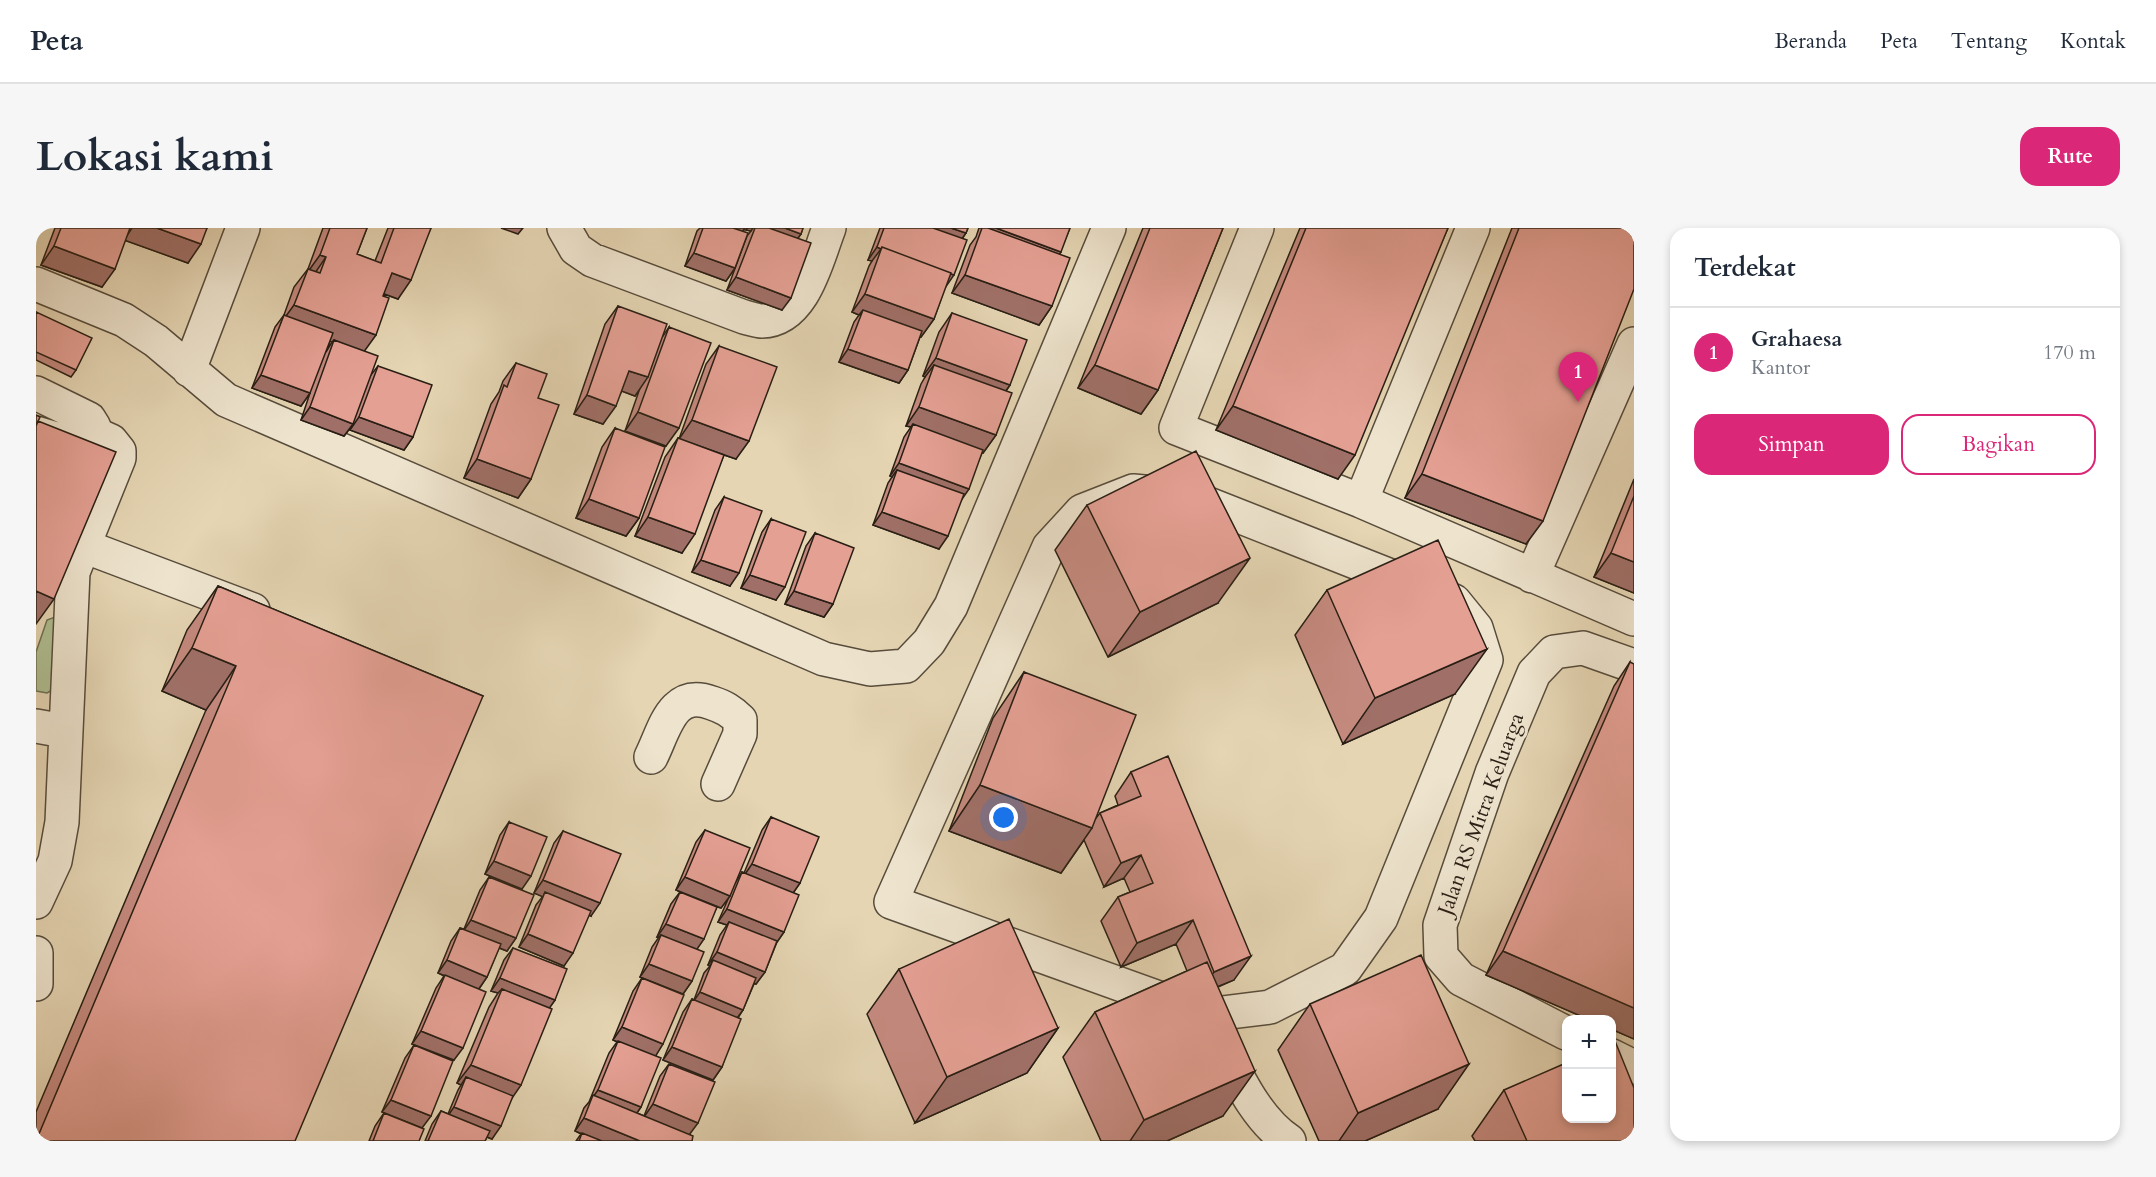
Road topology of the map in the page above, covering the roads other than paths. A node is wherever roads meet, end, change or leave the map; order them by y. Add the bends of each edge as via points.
1 (243, 228) edge
2 (564, 228) edge
3 (829, 228) edge
4 (1109, 228) edge
5 (1257, 228) edge
6 (1473, 228) edge
7 (36, 284) edge
8 (1634, 344) edge
9 (189, 370) junction
10 (36, 393) edge
11 (36, 433) edge
12 (93, 433) junction
13 (1361, 501) junction
14 (81, 545) junction
15 (1532, 576) junction
16 (1634, 619) edge
17 (281, 621) edge
18 (1634, 666) edge
19 (50, 729) edge
20 (651, 757) dead end
21 (718, 784) dead end
22 (49, 826) edge
23 (36, 902) edge
24 (36, 953) edge
25 (36, 984) edge
26 (1206, 1016) junction
27 (1562, 1031) edge
28 (1616, 1058) edge
29 (1634, 1067) edge
30 (1289, 1141) edge

1 - 9 street
2 - 3 street via 576,249 592,260 762,321 783,315 797,301
4 - 9 street via 951,606 929,642 906,666 870,669 824,659 226,400
5 - 13 street via 1176,428
6 - 13 street
7 - 9 street via 124,320
8 - 15 street
10 - 12 street via 89,419
11 - 12 street via 84,447
12 - 14 street via 111,441 119,458
13 - 15 street
14 - 17 street
14 - 19 street via 72,572
15 - 16 street
18 - 27 street, Jalan RS Mitra Keluarga via 1583,648 1554,652 1534,674 1492,773 1440,925 1441,956 1461,979
19 - 22 street
20 - 21 street via 675,708 686,699 701,699 730,710 740,720 740,734
22 - 23 street via 55,861
24 - 25 street
26 - 26 street via 1270,1007 1345,969 1381,918 1485,660 1476,628 1454,602 1188,496 1132,491 1082,511 1049,547 891,902
26 - 30 street via 1243,1088 1275,1131
28 - 29 street

